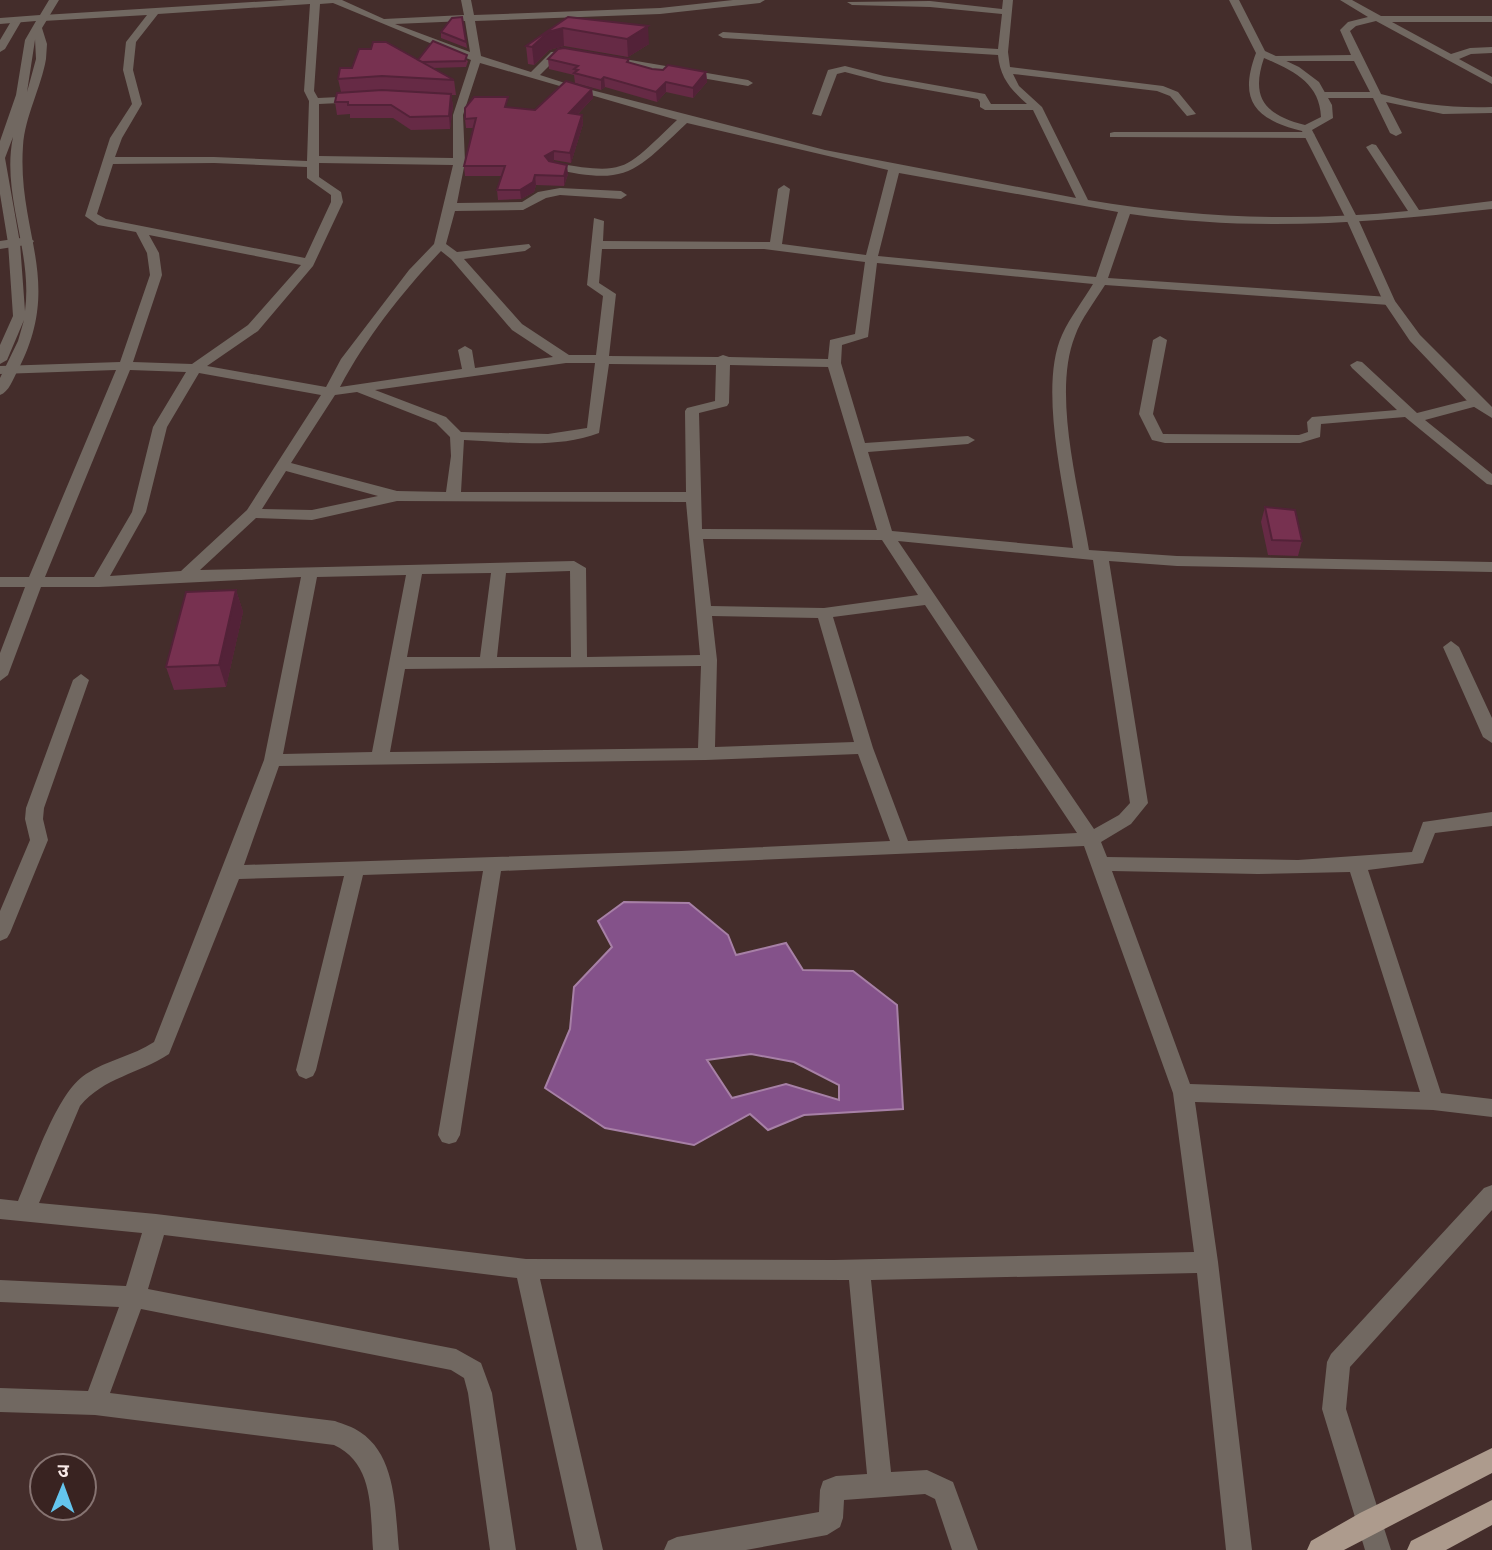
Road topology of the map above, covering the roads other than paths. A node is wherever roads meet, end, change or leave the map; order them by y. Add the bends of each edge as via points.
1 (54, 0) edge
2 (314, 0) edge
3 (334, 0) edge
4 (466, 0) edge
5 (760, 0) edge
6 (1234, 0) edge
7 (1345, 0) edge
8 (852, 2) dead end
9 (1007, 6) edge
10 (162, 7) edge
11 (1379, 18) junction
12 (1492, 19) edge
13 (17, 20) junction
14 (469, 20) junction
15 (0, 21) edge
16 (377, 21) junction
17 (41, 24) junction
18 (723, 35) dead end
19 (0, 49) edge
20 (1492, 50) edge
21 (1003, 52) junction
22 (1261, 53) junction
23 (578, 55) edge
24 (592, 57) edge
25 (1357, 58) junction
26 (1451, 58) junction
27 (1275, 59) junction
28 (476, 60) junction
29 (1005, 70) junction
30 (533, 76) junction
31 (1492, 82) edge
32 (748, 83) dead end
33 (1374, 94) junction
34 (1323, 95) junction
35 (370, 98) edge
36 (314, 101) junction
37 (1037, 107) junction
38 (1492, 110) edge
39 (817, 114) dead end
40 (1191, 114) dead end
41 (685, 119) junction
42 (1308, 132) junction
43 (1396, 133) dead end
44 (1114, 135) dead end
45 (1372, 147) dead end
46 (0, 159) edge
47 (108, 161) junction
48 (312, 162) junction
49 (459, 162) junction
50 (554, 166) edge
51 (894, 170) junction
52 (784, 189) dead end
53 (621, 195) dead end
54 (1084, 203) junction
55 (1492, 205) edge
56 (450, 207) junction
57 (1125, 210) junction
58 (1415, 214) junction
59 (598, 221) dead end
60 (1353, 221) junction
61 (140, 229) junction
62 (21, 242) junction
63 (0, 245) edge
64 (440, 245) junction
65 (596, 246) junction
66 (525, 247) dead end
67 (775, 247) junction
68 (455, 256) junction
69 (870, 259) junction
70 (309, 262) junction
71 (1101, 281) junction
72 (1389, 301) junction
73 (1160, 340) dead end
74 (465, 350) dead end
75 (566, 359) junction
76 (601, 359) junction
77 (723, 359) junction
78 (834, 363) junction
79 (1357, 365) dead end
80 (4, 366) edge
81 (125, 366) junction
82 (195, 368) junction
83 (468, 371) junction
84 (358, 388) junction
85 (0, 390) edge
86 (330, 392) junction
87 (1476, 402) junction
88 (1492, 414) edge
89 (1411, 416) junction
90 (457, 436) junction
91 (968, 440) dead end
92 (859, 448) junction
93 (284, 466) junction
94 (1492, 481) edge
95 (397, 496) junction
96 (453, 496) junction
97 (693, 497) junction
98 (252, 513) junction
99 (695, 534) junction
100 (886, 535) junction
101 (1091, 556) junction
102 (1492, 567) edge
103 (499, 568) junction
104 (415, 570) junction
105 (310, 572) junction
106 (185, 576) junction
107 (0, 582) edge
108 (35, 582) junction
109 (99, 582) junction
110 (928, 599) junction
111 (702, 611) junction
112 (824, 612) junction
113 (1451, 646) dead end
114 (709, 660) junction
115 (398, 663) junction
116 (488, 663) junction
117 (579, 663) junction
118 (0, 675) edge
119 (81, 680) dead end
120 (1492, 737) edge
121 (864, 748) junction
122 (706, 754) junction
123 (380, 758) junction
124 (273, 760) junction
125 (1492, 819) edge
126 (1091, 839) junction
127 (902, 848) junction
128 (493, 864) junction
129 (1100, 864) junction
130 (1357, 866) junction
131 (355, 868) junction
132 (232, 872) junction
133 (0, 933) edge
134 (306, 1070) dead end
135 (1183, 1093) junction
136 (1433, 1101) junction
137 (1492, 1108) edge
138 (449, 1135) dead end
139 (1492, 1195) edge
140 (0, 1209) edge
141 (25, 1212) junction
142 (156, 1224) junction
143 (1207, 1262) junction
144 (526, 1269) junction
145 (859, 1269) junction
146 (0, 1291) edge
147 (134, 1297) junction
148 (0, 1401) edge
149 (95, 1403) junction
150 (1492, 1461) edge
151 (880, 1486) junction
152 (1492, 1512) edge
153 (1369, 1522) junction
154 (386, 1550) edge
155 (503, 1550) edge
156 (590, 1550) edge
157 (677, 1550) edge
158 (965, 1550) edge
159 (1239, 1550) edge
160 (1320, 1550) edge
161 (1378, 1550) edge
162 (1420, 1550) edge

1 - 17 street
2 - 3 street
2 - 10 street
2 - 36 street via 309,91
3 - 16 street
4 - 14 street
5 - 14 street via 673,10
6 - 22 street
7 - 11 street
8 - 9 street
9 - 21 street
10 - 17 street
10 - 47 street via 131,42 128,70 136,104
11 - 12 street
11 - 25 street via 1345,30
11 - 26 street
13 - 15 street
13 - 17 street
13 - 19 street
14 - 16 street
14 - 28 street
16 - 28 street
17 - 46 street via 30,40 21,95
17 - 62 street via 38,76 17,141
18 - 21 street
20 - 26 street
21 - 29 street
22 - 27 street
22 - 42 street via 1252,78 1257,105 1284,125
23 - 30 street via 559,52
24 - 32 street
25 - 27 street
25 - 33 street
26 - 31 street
27 - 34 street via 1306,76
28 - 30 street
28 - 49 street via 457,101
29 - 37 street via 1015,88
29 - 40 street via 1159,88 1174,94
30 - 41 street
33 - 34 street
33 - 38 street via 1427,109
33 - 43 street
34 - 42 street via 1327,118
35 - 36 street
36 - 48 street
37 - 39 street via 985,107 981,96 845,69 832,72
37 - 54 street
41 - 50 street via 632,167 620,172
41 - 51 street
42 - 44 street
42 - 60 street
45 - 58 street
46 - 62 street
47 - 48 street
47 - 61 street via 91,216
48 - 49 street
48 - 70 street via 313,178 337,194 337,202
49 - 56 street
51 - 54 street
51 - 69 street
52 - 67 street
53 - 56 street via 555,193 523,206
54 - 57 street
55 - 58 street
56 - 64 street
57 - 60 street via 1226,221
57 - 71 street
58 - 60 street
59 - 65 street
60 - 72 street
61 - 70 street
61 - 81 street via 153,253 156,275
62 - 63 street
62 - 80 street via 19,316
64 - 68 street
64 - 86 street via 413,273 346,362
65 - 67 street
65 - 76 street via 593,285 610,294
66 - 68 street
67 - 69 street
68 - 75 street via 517,327
69 - 71 street
69 - 78 street via 861,337 835,343
70 - 82 street via 253,328
71 - 72 street
71 - 101 street via 1068,336 1060,370 1059,406
72 - 87 street via 1415,338
73 - 89 street via 1146,414 1157,437 1300,439 1315,435 1317,420
74 - 83 street
75 - 76 street
75 - 83 street
76 - 77 street
76 - 90 street via 597,423 587,434 565,438
77 - 78 street
77 - 97 street via 722,403 692,411
78 - 92 street
79 - 89 street
80 - 81 street
80 - 85 street
81 - 82 street
81 - 108 street
82 - 86 street
82 - 109 street via 160,427 139,512
83 - 84 street
84 - 86 street
84 - 90 street via 441,420
86 - 93 street
87 - 88 street
87 - 89 street
89 - 94 street
90 - 96 street
91 - 92 street
92 - 100 street
93 - 95 street
93 - 98 street
95 - 96 street
95 - 98 street via 312,515
96 - 97 street
97 - 99 street
98 - 106 street
99 - 100 street
99 - 111 street
100 - 101 street
100 - 110 street
101 - 102 street
101 - 126 street via 1139,803 1126,818
103 - 104 street
103 - 116 street
103 - 117 street via 578,568
104 - 105 street
104 - 115 street
105 - 106 street
105 - 124 street
106 - 109 street
107 - 108 street
108 - 109 street
108 - 118 street
110 - 112 street
110 - 126 street
111 - 112 street
111 - 114 street
112 - 121 street
113 - 120 street
114 - 117 street
114 - 122 street
115 - 116 street
115 - 123 street
116 - 117 street
119 - 133 street via 35,808 39,840
121 - 122 street
121 - 127 street
122 - 123 street
123 - 124 street
124 - 132 street
125 - 130 street via 1429,827 1417,858
126 - 127 street
126 - 129 street
127 - 128 street
128 - 131 street
128 - 138 street
129 - 130 street via 1286,869
129 - 135 street
130 - 136 street
131 - 132 street
131 - 134 street
132 - 141 street via 162,1048 81,1087
135 - 136 street
135 - 143 street
136 - 137 street
139 - 153 street via 1339,1362 1334,1409
140 - 141 street
141 - 142 street
142 - 144 street
142 - 147 street
143 - 145 street
143 - 159 street
144 - 145 street
144 - 156 street
145 - 151 street
146 - 147 street
147 - 149 street
147 - 155 street via 456,1360 473,1371
148 - 149 street
149 - 154 street via 351,1438 365,1450 377,1472
150 - 153 main road
151 - 157 street via 832,1490 827,1523
151 - 158 street via 927,1482 944,1491
152 - 162 main road
153 - 160 main road
153 - 161 street

